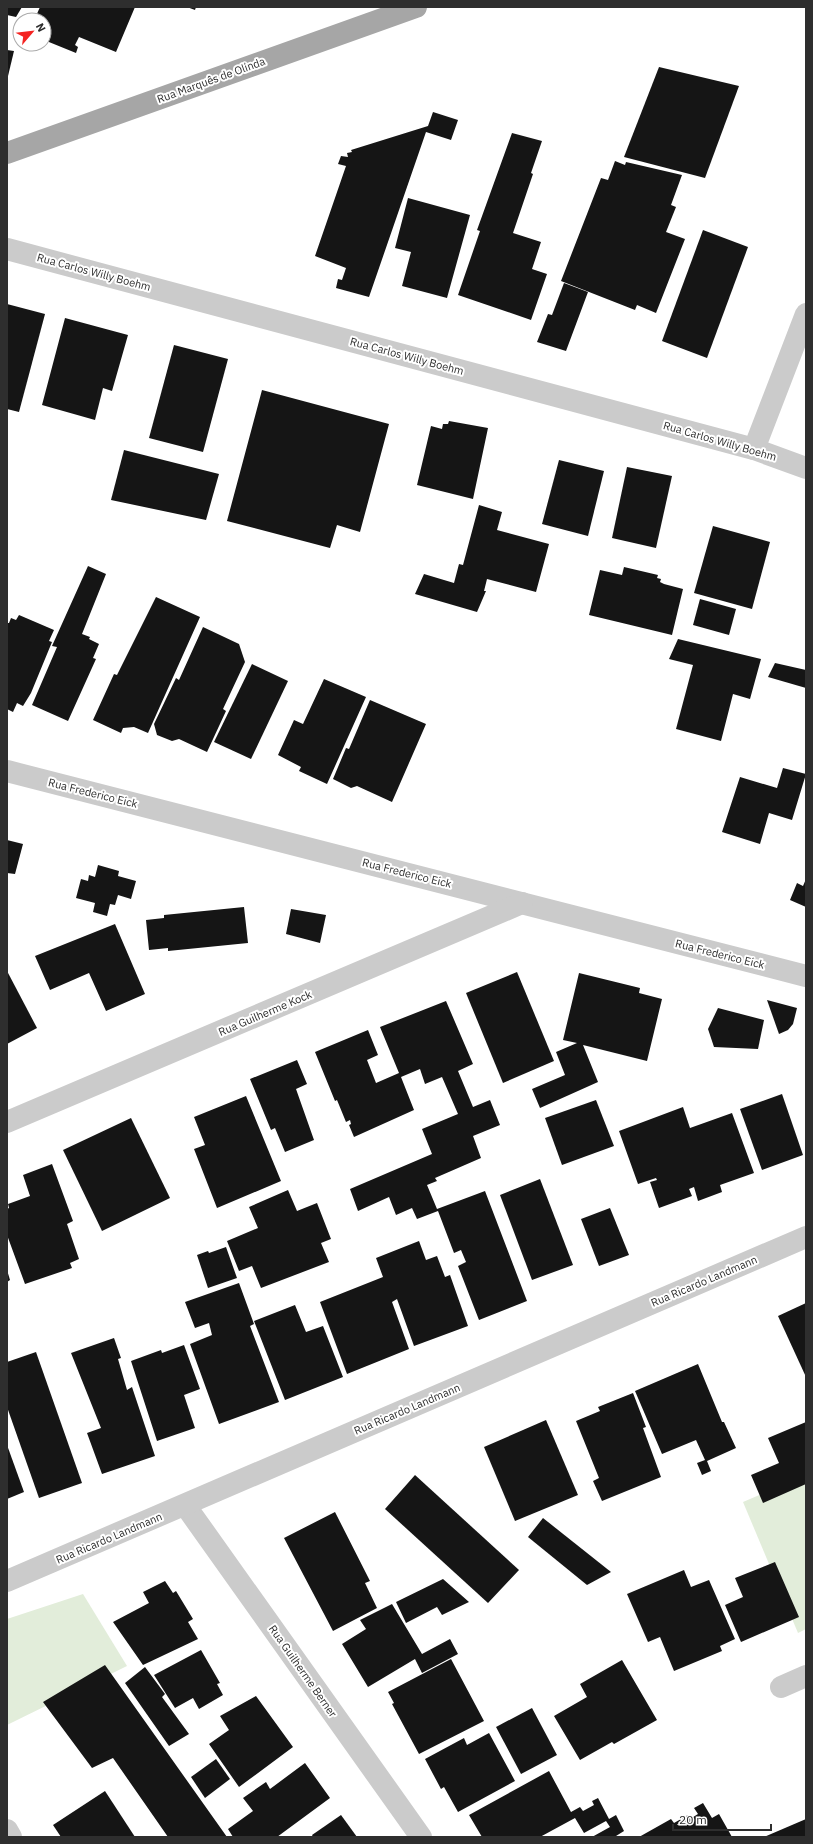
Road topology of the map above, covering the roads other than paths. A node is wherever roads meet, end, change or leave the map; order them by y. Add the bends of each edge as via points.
1 (416, 7) edge
2 (7, 153) edge
3 (7, 249) edge
4 (806, 314) edge
5 (754, 449) junction
6 (806, 468) edge
7 (7, 771) edge
8 (522, 903) junction
9 (806, 976) edge
10 (7, 1122) edge
11 (806, 1237) edge
12 (185, 1505) junction
13 (7, 1582) edge
14 (806, 1676) edge
15 (781, 1687) dead end
16 (7, 1830) edge
17 (11, 1837) edge
18 (421, 1837) edge

1 - 2 main road, Rua Marquês de Olinda
3 - 5 street, Rua Carlos Willy Boehm
4 - 5 street
5 - 6 street, Rua Carlos Willy Boehm
7 - 8 street, Rua Frederico Eick
8 - 9 street, Rua Frederico Eick
8 - 10 street, Rua Guilherme Kock
11 - 12 street, Rua Ricardo Landmann
12 - 13 street, Rua Ricardo Landmann
12 - 18 street, Rua Guilherme Berner
14 - 15 street
16 - 17 street

